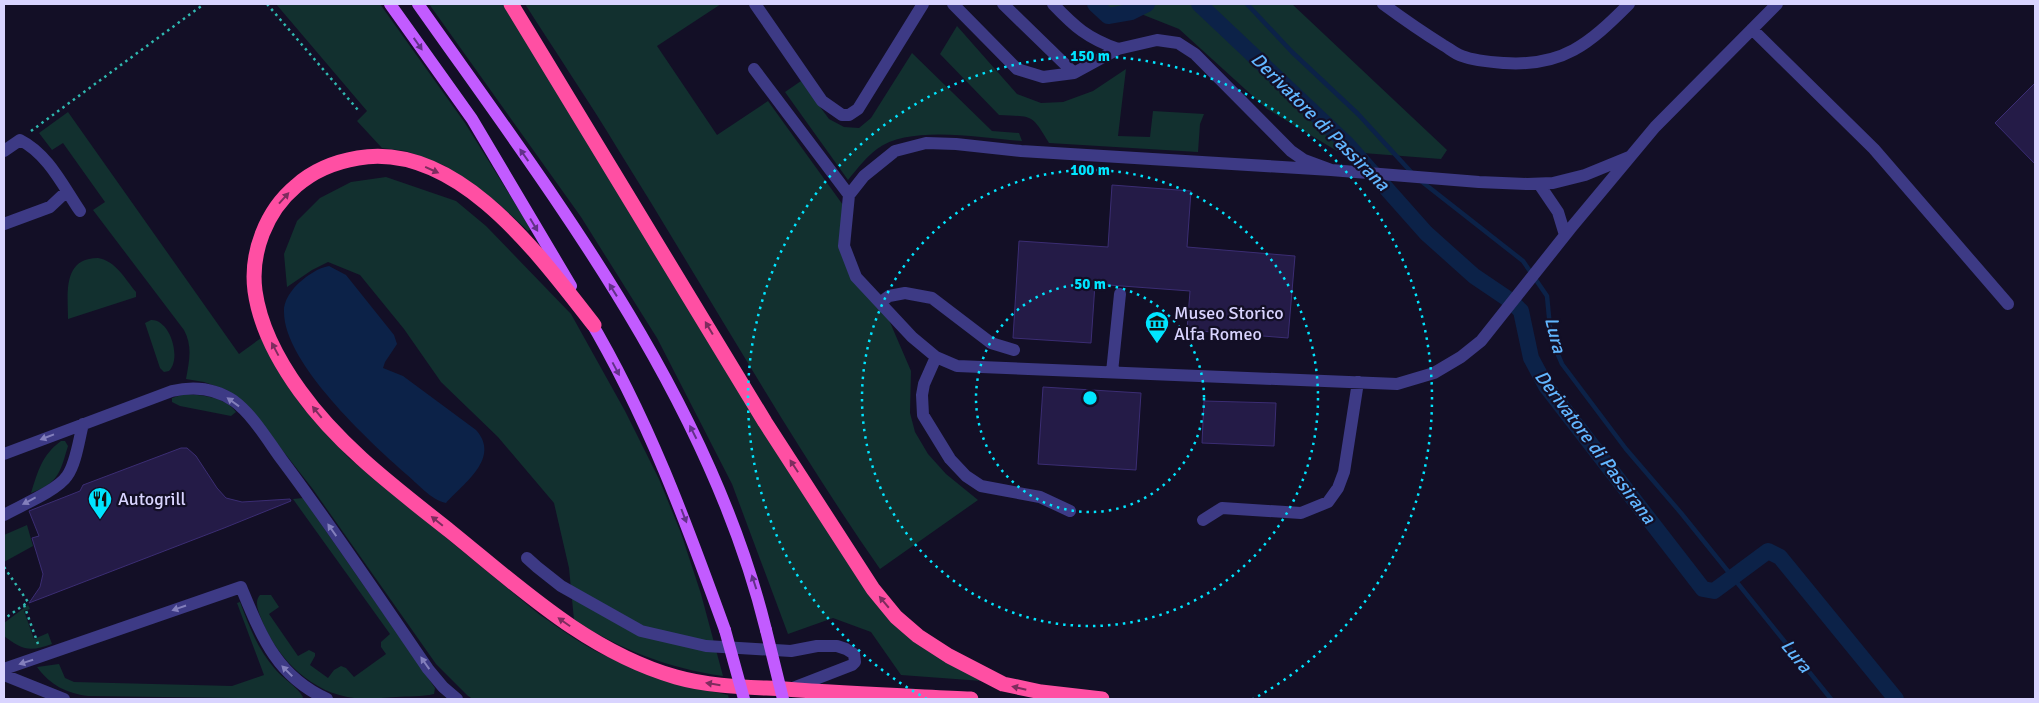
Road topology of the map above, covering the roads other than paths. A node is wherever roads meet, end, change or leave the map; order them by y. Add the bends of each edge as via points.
1 (390, 4) edge
2 (418, 4) edge
3 (511, 4) edge
4 (755, 4) edge
5 (923, 4) edge
6 (953, 4) edge
7 (1003, 4) edge
8 (1053, 4) edge
9 (1383, 4) edge
10 (1629, 4) edge
11 (1777, 4) edge
12 (1752, 29) junction
13 (1118, 49) junction
14 (754, 69) dead end
15 (1074, 73) junction
16 (4, 151) edge
17 (1634, 155) junction
18 (1331, 170) junction
19 (1540, 184) junction
20 (66, 191) junction
21 (849, 195) junction
22 (80, 211) dead end
23 (4, 224) edge
24 (1565, 235) junction
25 (1120, 294) dead end
26 (881, 302) junction
27 (2008, 304) dead end
28 (594, 326) junction
29 (1014, 350) dead end
30 (936, 357) junction
31 (1112, 372) junction
32 (1358, 382) junction
33 (83, 424) junction
34 (4, 454) edge
35 (1070, 511) dead end
36 (4, 515) edge
37 (1203, 520) dead end
38 (527, 558) dead end
39 (4, 669) edge
40 (4, 675) edge
41 (785, 694) edge
42 (64, 699) edge
43 (327, 699) edge
44 (457, 699) edge
45 (744, 699) edge
46 (971, 699) edge
47 (1102, 699) edge

1 -> 28 main road via 472,119
41 -> 2 main road, bridge via 741,542 711,470 675,397 563,210
47 -> 3 highway via 1003,684 918,636 890,610 873,589 766,422
4 - 5 street via 822,101 842,116 858,109
6 - 15 street via 1018,69 1043,77
7 - 15 street
8 - 13 street via 1077,29
9 - 10 street via 1461,56 1526,64 1553,60 1582,46
11 - 12 street
12 - 17 street via 1655,127
12 - 27 street via 1874,149
13 - 15 street
13 - 18 street via 1157,40 1178,43 1195,54 1291,150 1304,160
14 - 21 street
16 - 20 street via 20,140 41,153
17 - 19 street via 1585,175
17 - 24 street
18 - 19 street
18 - 21 street via 926,143 895,151 864,176
19 - 24 street via 1558,212
20 - 22 street
20 - 23 street via 50,207
21 - 26 street via 844,246 856,277
24 - 32 street via 1492,329 1461,357 1434,373 1397,384
25 - 31 street
26 - 29 street via 888,296 905,293 932,298 991,343
26 - 30 street via 912,337
41 -> 28 highway via 674,676 618,654 587,637 530,596 391,484 347,446 300,391 261,317 255,289 255,262 266,224 277,205 294,187 331,164 388,156 430,168 453,179 479,198 520,234
28 -> 45 main road, bridge via 647,428 684,515 725,630
30 - 31 street via 957,366
30 - 35 street via 924,384 923,415 950,459 981,486 1040,496
31 - 32 street
32 - 37 street via 1344,472 1328,502 1300,513 1222,508
33 -> 34 street
33 -> 36 street via 64,481
44 -> 33 street via 428,669 296,478 234,402 216,392 183,388
38 - 41 street via 561,586 641,631 706,646 791,650 837,646 854,654 856,662 852,665
43 -> 39 street via 295,679 276,659 261,634 241,586
40 - 42 street
41 - 46 highway

